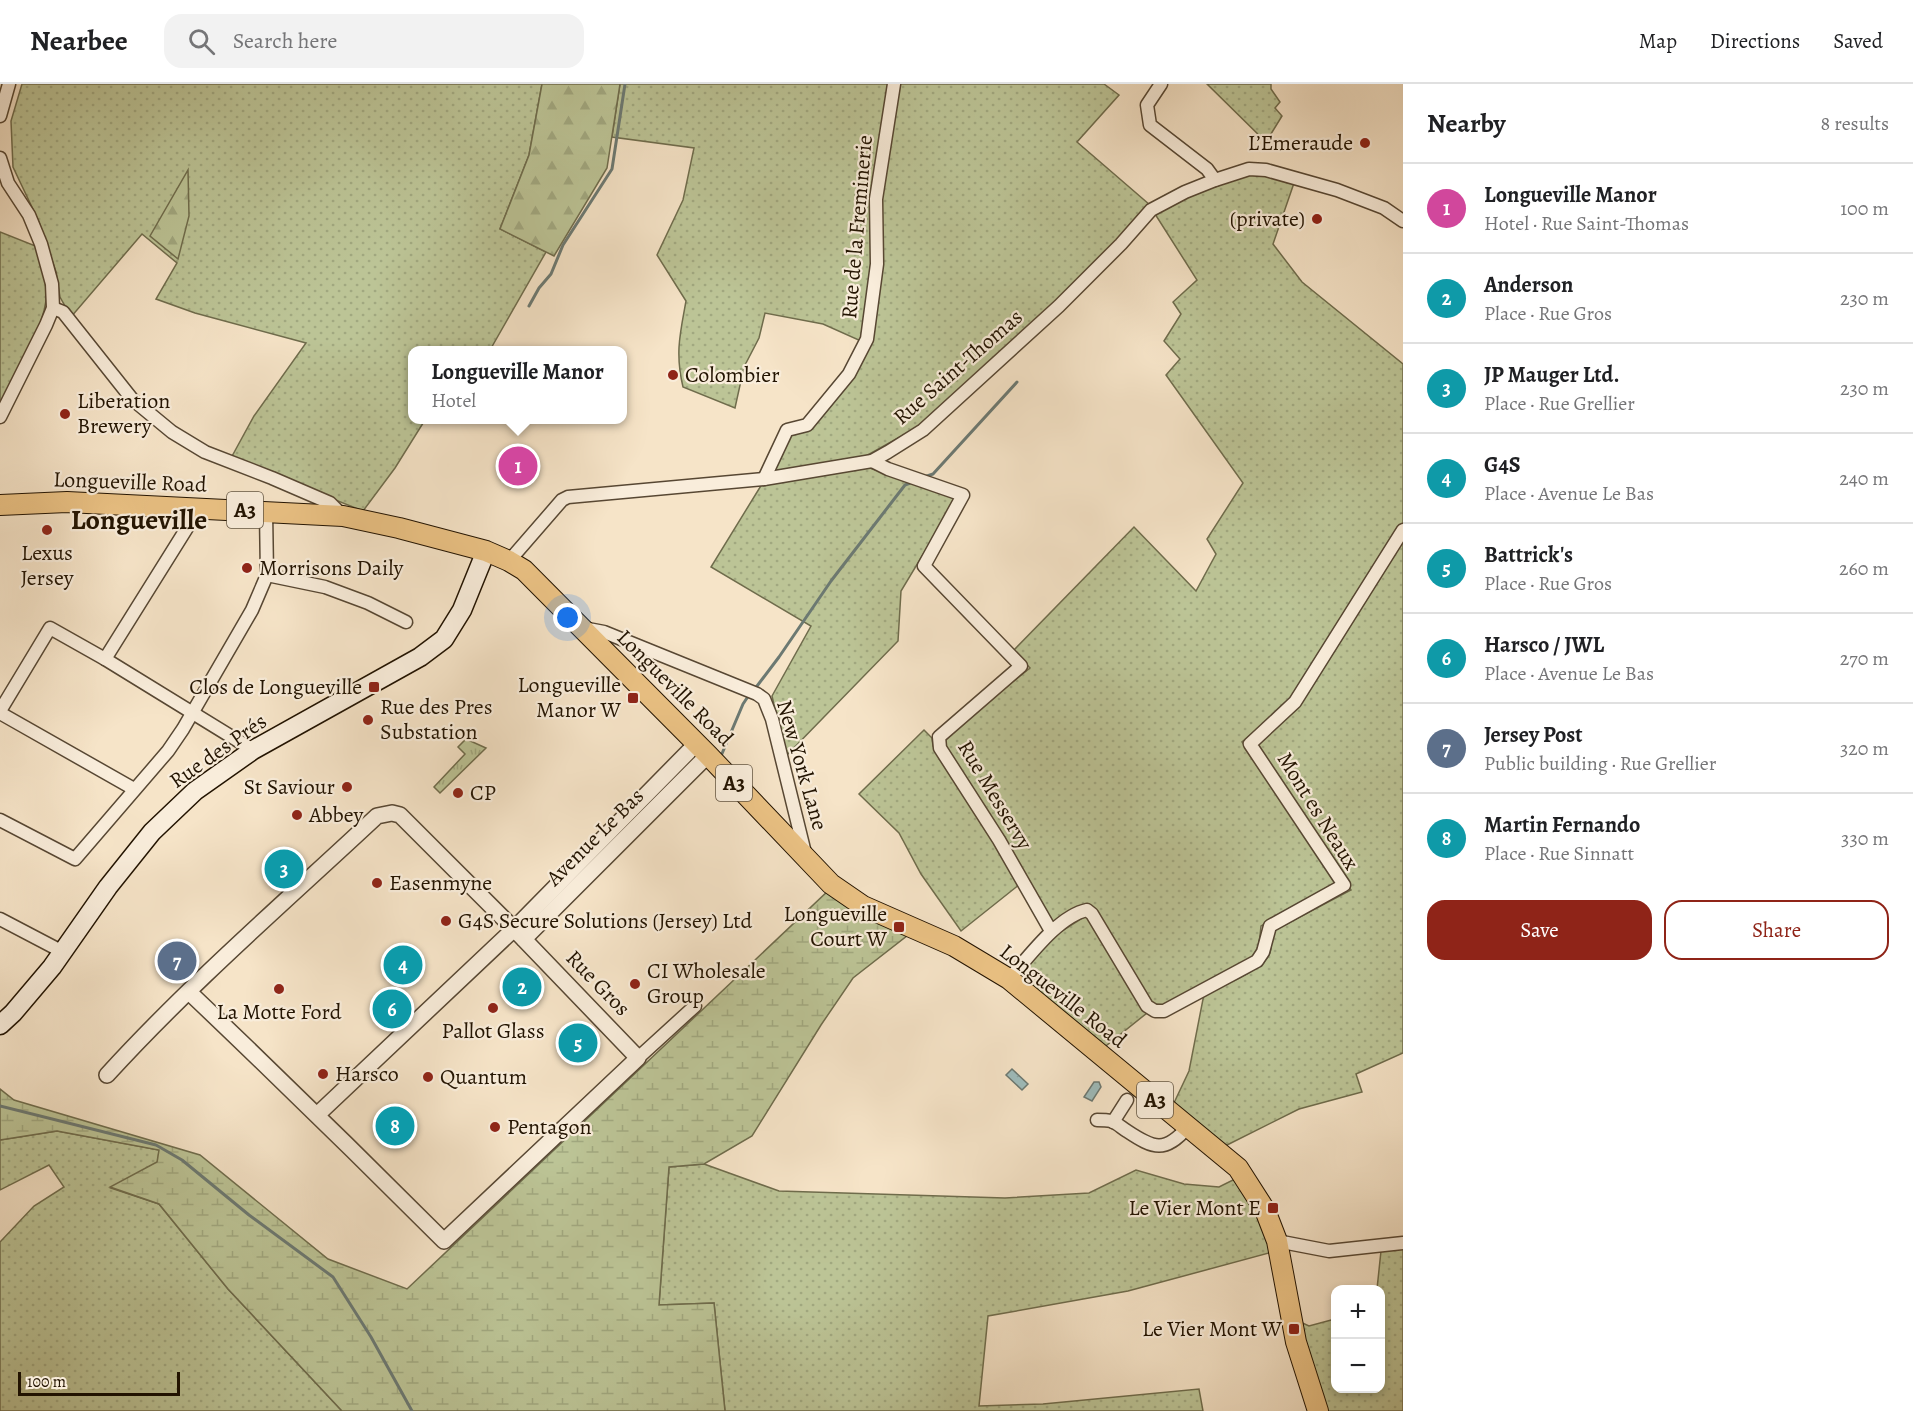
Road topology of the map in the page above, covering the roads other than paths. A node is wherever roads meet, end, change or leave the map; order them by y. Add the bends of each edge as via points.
1 (9, 84) edge
2 (894, 84) edge
3 (1161, 84) edge
4 (0, 116) edge
5 (0, 163) edge
6 (1215, 180) junction
7 (1403, 221) edge
8 (53, 308) junction
9 (0, 417) edge
10 (872, 461) junction
11 (764, 479) junction
12 (0, 505) edge
13 (200, 507) junction
14 (266, 511) junction
15 (343, 516) junction
16 (1403, 530) edge
17 (486, 551) junction
18 (509, 561) junction
19 (267, 575) junction
20 (406, 622) dead end
21 (582, 628) junction
22 (105, 659) junction
23 (0, 712) edge
24 (193, 712) junction
25 (702, 749) junction
26 (253, 750) junction
27 (134, 789) junction
28 (0, 820) edge
29 (806, 857) junction
30 (0, 919) edge
31 (1051, 931) junction
32 (519, 934) junction
33 (63, 952) junction
34 (1009, 979) junction
35 (189, 992) junction
36 (695, 1005) dead end
37 (0, 1025) edge
38 (638, 1058) junction
39 (107, 1075) dead end
40 (1128, 1100) dead end
41 (317, 1115) junction
42 (1097, 1120) dead end
43 (1113, 1122) junction
44 (1188, 1127) junction
45 (1277, 1241) junction
46 (1403, 1243) edge
47 (1318, 1411) edge

1 - 4 street
2 - 11 street, Rue de la Freminerie via 876,199 877,264 867,339 849,374 807,425 787,430
3 - 6 street via 1147,105 1150,125 1207,169
5 - 8 street via 42,244 52,284
6 - 7 street, Rue Saint-Thomas via 1249,169 1266,170 1337,190 1384,208
6 - 10 street, Rue Saint-Thomas via 1151,210 1059,306 923,430
8 - 9 street
8 - 15 street via 63,312 132,399 172,432 205,452 330,503
10 - 11 street, Rue Saint-Thomas
10 - 31 street, Rue Messervy via 963,495 924,566 1021,666 939,737 940,748
11 - 18 street, Rue Saint-Thomas via 568,497
12 - 13 main road, Longueville Road / A3 via 67,502
13 - 14 main road, Longueville Road / A3
13 - 22 street
14 - 15 main road, Longueville Road / A3
14 - 19 street
15 - 17 main road, Longueville Road / A3
16 - 31 street, Mont es Neaux via 1295,702 1250,744 1344,885 1270,927 1257,961 1164,1011 1148,1006 1087,910
17 - 18 main road, Longueville Road / A3
17 - 26 main road, Rue des Prés via 462,610 444,639 420,657
18 - 21 main road, Longueville Road / A3 via 524,570
19 - 20 street via 325,587
19 - 24 street via 252,610
21 - 25 main road, Longueville Road / A3
21 - 29 street, New York Lane via 604,632 764,699
22 - 23 street via 50,628
22 - 24 street
23 - 27 street
24 - 26 street
24 - 27 street via 168,751
25 - 29 main road, Longueville Road / A3
25 - 32 street, Avenue Le Bas
26 - 33 main road, Rue des Prés via 195,791 152,832 108,886
27 - 28 street via 75,859
29 - 34 main road, Longueville Road / A3 via 831,884 863,906 954,946
30 - 33 street
31 - 34 street, Mont es Neaux
32 - 35 street, Rue Gros via 400,815 392,813 377,816
32 - 38 street, Rue Gros
32 - 41 street, Avenue Le Bas
33 - 37 main road, Rue des Prés
34 - 44 main road, Longueville Road / A3
35 - 39 street
35 - 41 street
36 - 38 street
38 - 41 street via 444,1242
40 - 43 street
42 - 43 street
43 - 44 street via 1155,1146 1168,1144
44 - 45 main road, Longueville Road / A3 via 1238,1168 1265,1210
45 - 46 street via 1329,1251
45 - 47 main road, A3 via 1296,1342

